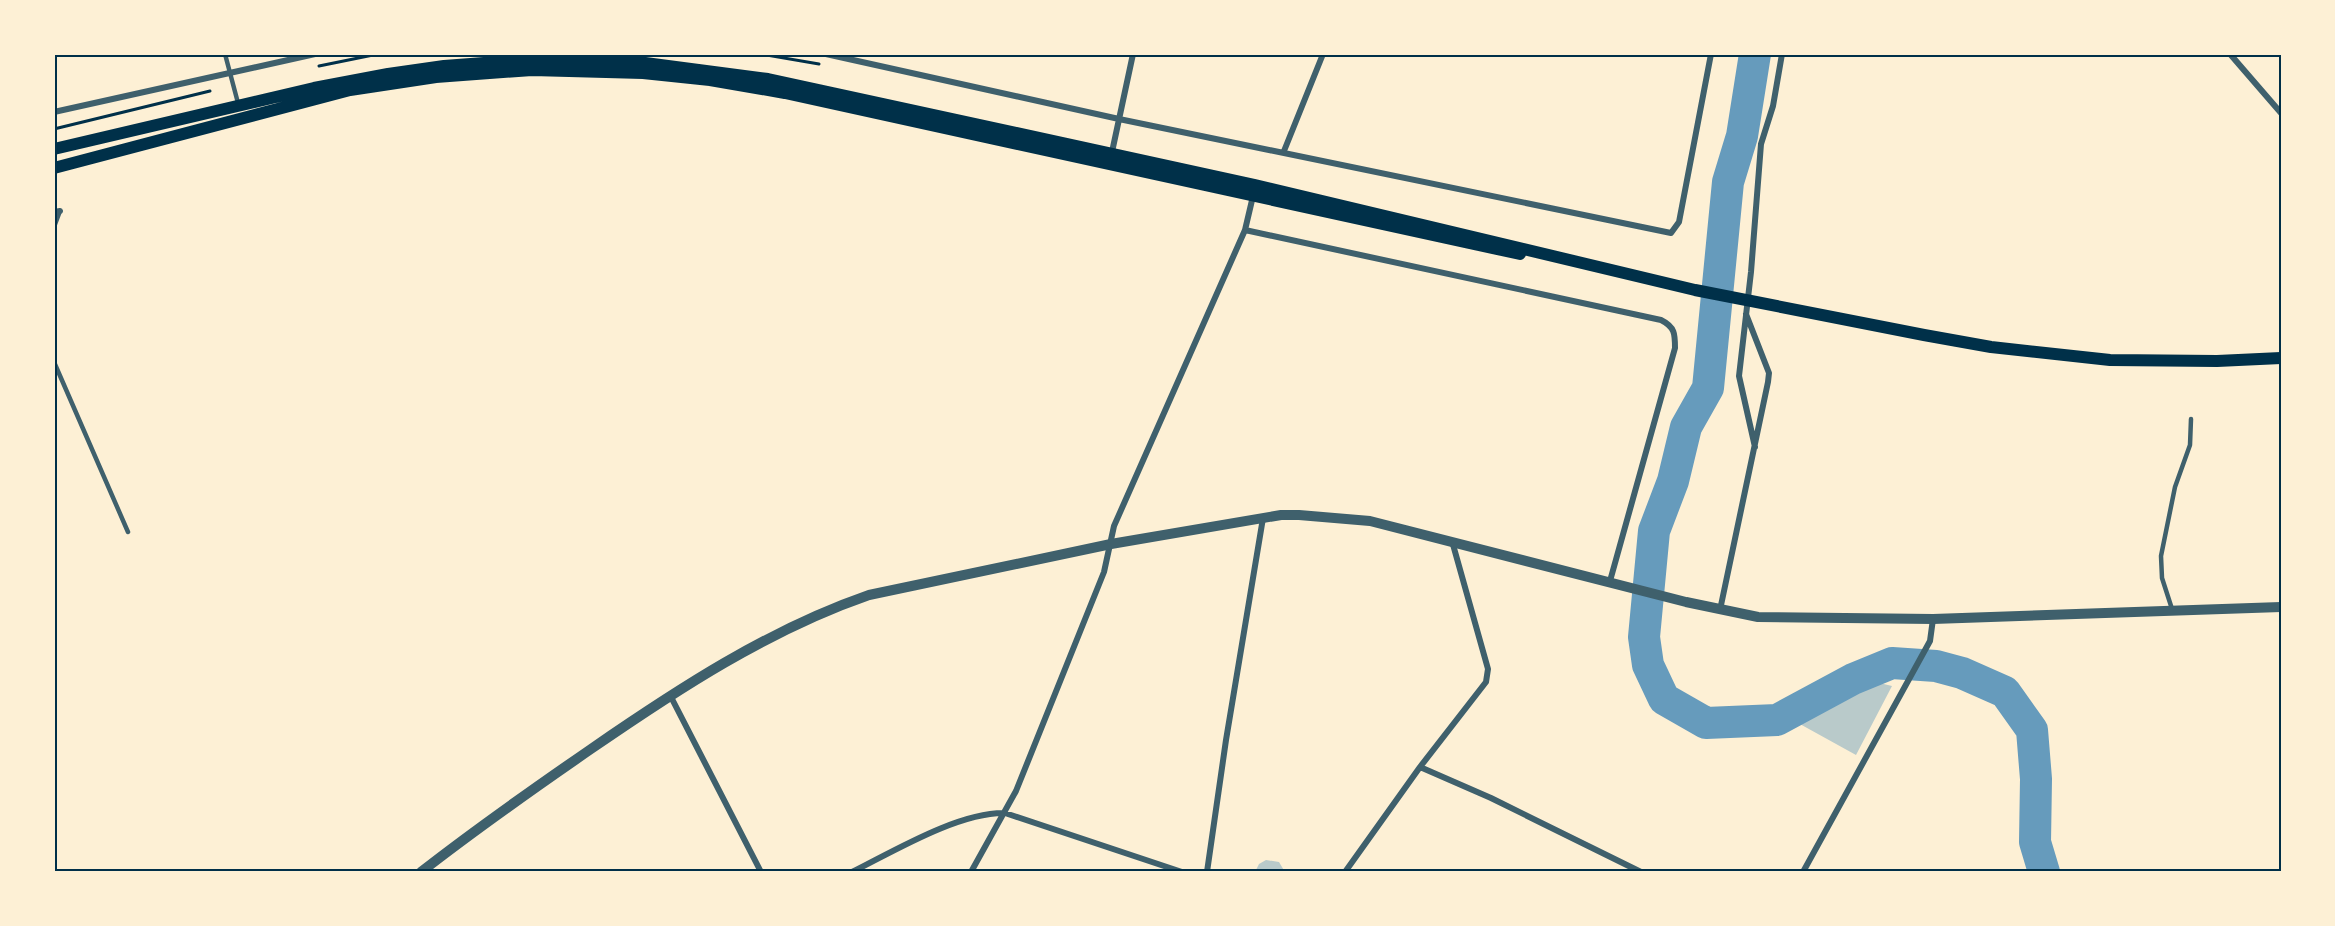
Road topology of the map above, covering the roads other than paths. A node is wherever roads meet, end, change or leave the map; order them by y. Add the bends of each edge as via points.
1 (225, 54) edge
2 (315, 54) edge
3 (826, 54) edge
4 (1133, 54) edge
5 (1323, 54) edge
6 (1711, 54) edge
7 (1782, 54) edge
8 (2230, 54) edge
9 (229, 72) junction
10 (239, 106) junction
11 (54, 112) edge
12 (2281, 112) edge
13 (1119, 119) junction
14 (54, 149) edge
15 (1112, 152) junction
16 (1284, 152) junction
17 (54, 168) edge
18 (1254, 190) junction
19 (57, 212) edge
20 (54, 227) edge
21 (1245, 230) junction
22 (1745, 312) junction
23 (2281, 358) edge
24 (54, 362) edge
25 (2191, 418) dead end
26 (1755, 447) junction
27 (1263, 518) junction
28 (128, 532) dead end
29 (1452, 542) junction
30 (1111, 544) junction
31 (1610, 581) junction
32 (2281, 607) edge
33 (1720, 609) junction
34 (2173, 611) junction
35 (1934, 619) junction
36 (670, 694) junction
37 (1420, 767) junction
38 (1005, 813) junction
39 (421, 872) edge
40 (761, 872) edge
41 (852, 872) edge
42 (971, 872) edge
43 (1182, 872) edge
44 (1207, 872) edge
45 (1345, 872) edge
46 (1641, 872) edge
47 (1803, 872) edge

1 - 9 lane
2 - 9 street
3 - 13 street
4 - 13 street
5 - 16 street
6 - 16 street via 1679,222 1671,233
7 - 22 street via 1773,106 1761,144
8 - 12 street
9 - 10 lane
9 - 11 street
10 - 14 main road
10 - 15 main road via 355,79 444,66 536,59 630,61 768,79
13 - 15 street
13 - 16 street
15 - 18 main road
17 - 18 main road via 350,90 478,73 582,70 687,78 785,93
18 - 21 street
18 - 23 main road via 1506,243 1571,262 1759,304 1924,335 2060,355 2164,361
19 - 20 lane
21 - 30 street via 1114,526
21 - 31 street via 1671,325 1675,348
22 - 26 street via 1740,388
22 - 26 street via 1769,373
24 - 28 lane
25 - 34 lane via 2190,445 2175,487 2161,556 2162,578
26 - 33 street
27 - 29 street via 1299,515 1351,519
27 - 30 street
27 - 44 street
29 - 31 street
29 - 37 street via 1488,669 1480,692
30 - 36 street via 869,595 795,625
30 - 38 street via 1104,572
31 - 33 street
32 - 34 street
33 - 35 street via 1780,619
34 - 35 street
35 - 47 street via 1930,641
36 - 39 street
36 - 40 street
37 - 45 street
37 - 46 street
38 - 41 street via 977,815
38 - 42 street
38 - 43 street

